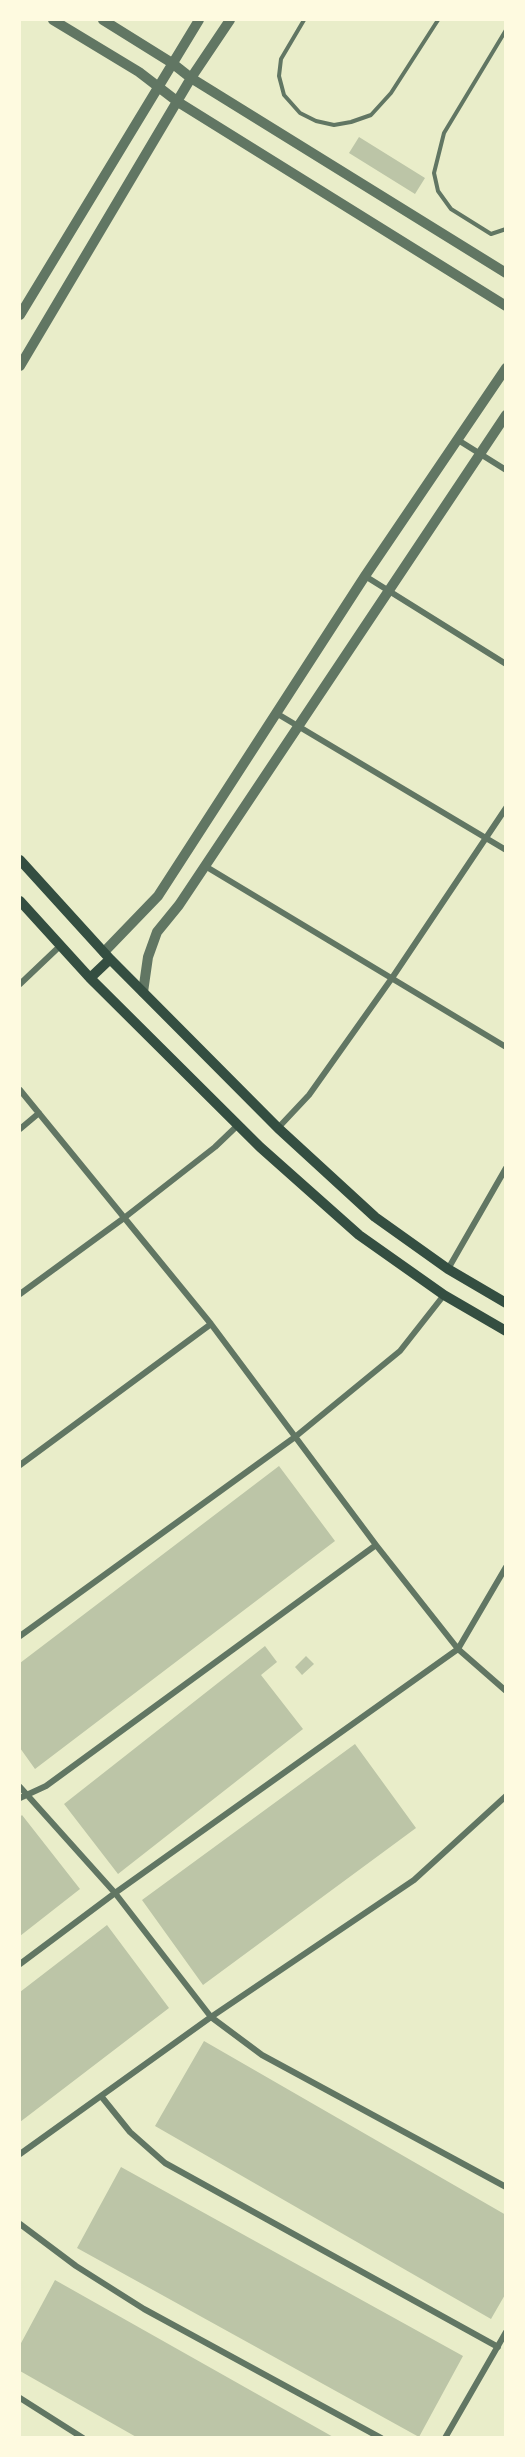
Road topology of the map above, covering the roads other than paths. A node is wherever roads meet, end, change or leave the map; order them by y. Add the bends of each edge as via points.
1 (53, 20) edge
2 (103, 20) edge
3 (199, 20) edge
4 (230, 20) edge
5 (304, 20) edge
6 (438, 20) edge
7 (506, 30) edge
8 (172, 63) junction
9 (191, 78) junction
10 (158, 86) junction
11 (178, 102) junction
12 (506, 230) edge
13 (506, 273) edge
14 (506, 306) edge
15 (20, 315) edge
16 (20, 366) edge
17 (506, 368) edge
18 (506, 415) edge
19 (458, 440) junction
20 (480, 455) junction
21 (506, 470) edge
22 (365, 576) junction
23 (390, 591) junction
24 (506, 664) edge
25 (276, 713) junction
26 (298, 727) junction
27 (506, 808) edge
28 (486, 838) junction
29 (506, 850) edge
30 (20, 860) edge
31 (205, 866) junction
32 (20, 901) edge
33 (60, 946) junction
34 (107, 956) junction
35 (90, 978) junction
36 (392, 978) junction
37 (20, 984) edge
38 (143, 992) junction
39 (506, 1047) edge
40 (20, 1090) edge
41 (39, 1113) junction
42 (238, 1125) junction
43 (278, 1128) junction
44 (20, 1129) edge
45 (506, 1168) edge
46 (124, 1218) junction
47 (448, 1269) junction
48 (20, 1294) edge
49 (444, 1295) junction
50 (506, 1303) edge
51 (211, 1324) junction
52 (506, 1330) edge
53 (295, 1437) junction
54 (20, 1465) edge
55 (376, 1545) junction
56 (506, 1567) edge
57 (20, 1636) edge
58 (458, 1649) junction
59 (506, 1691) edge
60 (20, 1787) edge
61 (22, 1796) edge
62 (506, 1796) edge
63 (115, 1893) junction
64 (20, 1964) edge
65 (211, 2017) junction
66 (101, 2096) junction
67 (20, 2154) edge
68 (506, 2187) edge
69 (20, 2224) edge
70 (506, 2332) edge
71 (498, 2347) junction
72 (20, 2398) edge
73 (83, 2438) edge
74 (381, 2438) edge
75 (445, 2438) edge

1 - 10 street
2 - 8 street
3 - 8 street
4 - 9 street
5 - 6 lane via 281,59 279,76 284,95 300,113 334,124 371,115 391,93
7 - 12 lane via 444,133 434,173 438,191 452,209 491,234
8 - 9 street
8 - 10 street
9 - 11 street
9 - 13 street
10 - 11 street
10 - 15 street
11 - 14 street
11 - 16 street
17 - 19 street
18 - 20 street
19 - 20 street
19 - 22 street
20 - 21 street
20 - 23 street
22 - 23 street
22 - 25 street
23 - 24 street
23 - 26 street
25 - 26 street
25 - 34 street via 158,896
26 - 28 street
26 - 31 street
27 - 28 street
28 - 29 street
28 - 36 street
30 - 34 main road
31 - 36 street
31 - 38 street via 157,932 148,957
32 - 33 main road
33 - 35 main road
33 - 37 street
34 - 35 main road
34 - 38 main road
35 - 42 main road
36 - 39 street
36 - 43 street via 309,1095
38 - 43 main road
40 - 41 street
41 - 44 street
41 - 46 street
42 - 46 street
42 - 49 main road via 359,1235
43 - 47 main road via 375,1216
45 - 47 street
46 - 48 street
46 - 51 street
47 - 50 main road
49 - 52 main road
49 - 53 street via 400,1351
51 - 53 street
51 - 54 street
53 - 55 street
53 - 57 street
55 - 58 street
55 - 61 street via 46,1786
56 - 58 street
58 - 59 street
58 - 63 street
60 - 61 street
61 - 63 street
62 - 65 street via 414,1880
63 - 64 street
63 - 65 street
65 - 66 street
65 - 68 street via 262,2055
66 - 67 street
66 - 71 street via 130,2132 165,2163
69 - 74 street via 144,2309
70 - 71 street
71 - 75 street
72 - 73 street

